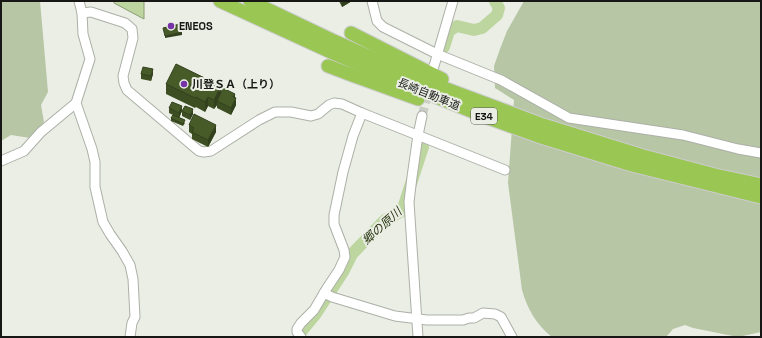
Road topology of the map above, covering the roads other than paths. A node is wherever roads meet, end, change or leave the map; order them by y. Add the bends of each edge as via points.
1 (79, 1) edge
2 (220, 1) edge
3 (250, 1) edge
4 (372, 1) edge
5 (453, 1) edge
6 (82, 13) junction
7 (351, 33) dead end
8 (437, 54) junction
9 (328, 66) dead end
10 (434, 66) dead end
11 (76, 103) junction
12 (495, 107) junction
13 (362, 113) junction
14 (422, 116) tunnel mouth
15 (418, 135) junction
16 (538, 136) junction
17 (761, 153) edge
18 (1, 161) edge
19 (505, 170) dead end
20 (761, 185) edge
21 (761, 197) edge
22 (328, 295) junction
23 (417, 318) junction
24 (299, 334) edge
25 (130, 337) edge
26 (418, 337) edge
27 (512, 337) edge

1 - 6 street
2 - 16 highway, 長崎自動車道 / E34 via 414,88
3 - 12 highway, 長崎自動車道 / E34 via 417,78
4 - 8 street via 377,21 383,27
5 - 8 street
6 - 11 street via 90,59
6 - 13 street via 91,12 125,23 132,29 133,38 123,76 127,90 200,151 211,151 275,112 311,116 334,103
7 - 12 highway
8 - 10 street
8 - 17 street via 501,80 569,118 682,135
9 - 16 highway via 473,118
11 - 18 street via 24,151
11 - 25 street via 95,162 95,187 103,222 130,265 135,310
12 - 20 highway, 長崎自動車道 / E34 via 642,156
13 - 15 street
13 - 22 street via 343,172 334,215 334,224 344,256
14 - 15 street
15 - 19 street
15 - 23 street via 409,202
16 - 21 highway, 長崎自動車道 / E34 via 632,165
22 - 23 street via 395,316
22 - 24 street via 301,323 297,329
23 - 26 street
23 - 27 street via 463,320 483,313 495,314 501,317

